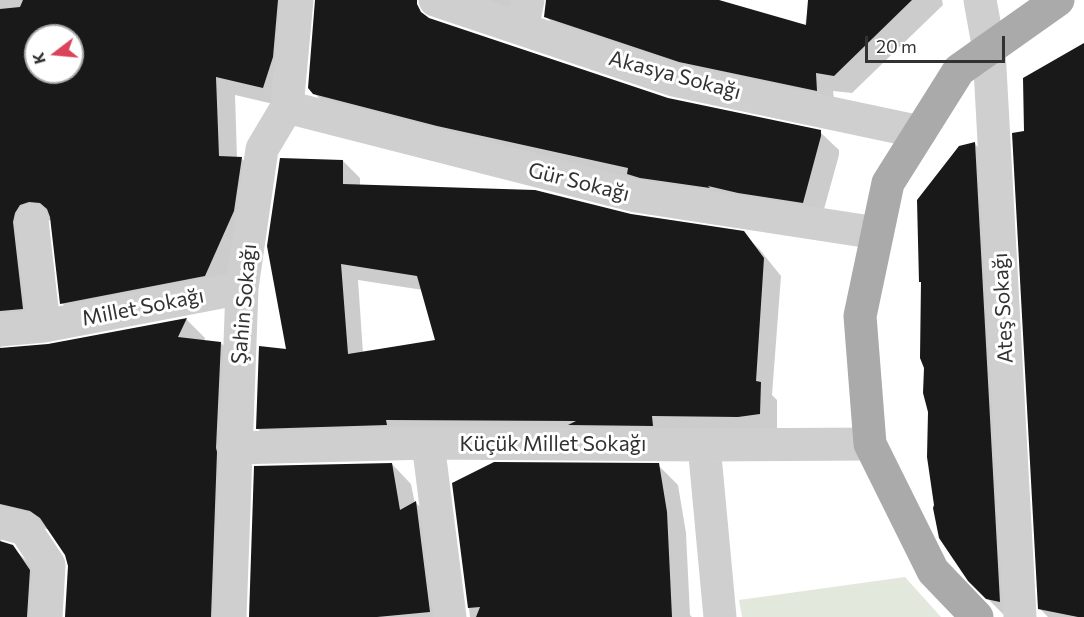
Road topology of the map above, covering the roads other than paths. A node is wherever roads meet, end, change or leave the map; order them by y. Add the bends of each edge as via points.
1 (297, 0) edge
2 (435, 0) edge
3 (980, 0) edge
4 (1058, 0) edge
5 (525, 15) edge
6 (989, 50) junction
7 (287, 107) junction
8 (921, 132) junction
9 (32, 220) dead end
10 (877, 233) junction
11 (242, 288) junction
12 (44, 326) junction
13 (0, 330) edge
14 (428, 443) junction
15 (870, 444) junction
16 (704, 445) junction
17 (235, 448) junction
18 (0, 522) edge
19 (46, 617) edge
20 (230, 617) edge
21 (450, 617) edge
22 (720, 617) edge
23 (977, 617) edge
24 (1020, 617) edge

1 - 7 street, Şahin Sokağı
2 - 5 street, Akasya Sokağı
3 - 6 street, Ateş Sokağı
4 - 6 main road
5 - 8 street, Akasya Sokağı via 674,80
6 - 8 main road via 959,70
6 - 24 street, Ateş Sokağı
7 - 10 street, Gür Sokağı via 636,196
7 - 11 street, Şahin Sokağı via 262,149
8 - 10 main road via 888,183
9 - 12 street
10 - 15 main road via 860,316
11 - 12 street, Millet Sokağı
11 - 17 street, Şahin Sokağı
12 - 13 street, Millet Sokağı
14 - 16 street, Küçük Millet Sokağı
14 - 17 street, Küçük Millet Sokağı
14 - 21 street
15 - 16 street, Küçük Millet Sokağı
15 - 23 main road via 933,571
16 - 22 street
17 - 20 street, Şahin Sokağı
18 - 19 street via 25,529 50,564

